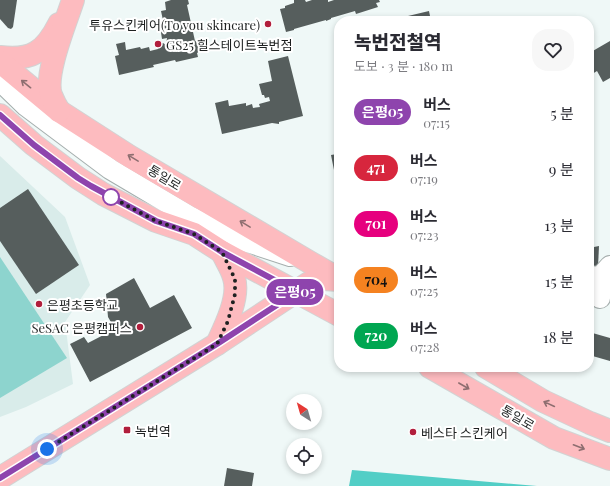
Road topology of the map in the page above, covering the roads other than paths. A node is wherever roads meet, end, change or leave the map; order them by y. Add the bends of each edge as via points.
1 (72, 0) edge
2 (0, 57) edge
3 (0, 62) edge
4 (0, 81) edge
5 (0, 92) edge
6 (59, 111) junction
7 (0, 115) edge
8 (194, 234) junction
9 (222, 252) junction
10 (310, 263) junction
11 (334, 277) edge
12 (334, 280) edge
13 (297, 292) junction
14 (334, 312) edge
15 (217, 344) junction
16 (439, 372) edge
17 (494, 372) edge
18 (610, 431) edge
19 (610, 459) edge
20 (0, 478) edge

1 - 2 main road via 51,40 34,55 14,59
1 - 6 main road via 49,81 50,94
6 -> 3 main road, 통일로
4 - 10 lane via 26,106 110,169 191,217 226,236
5 - 8 lane via 43,130 98,172
10 -> 6 main road, 통일로 via 129,156
7 - 8 main road via 34,145 103,194 156,221
8 - 9 main road
9 - 13 main road
9 - 15 main road via 235,279 235,294 228,321
10 - 11 main road, 통일로
12 - 13 main road via 323,279 309,283
13 - 14 main road
13 - 15 main road
15 - 20 main road
16 -> 19 main road, 통일로 via 554,438
18 -> 17 main road, 통일로 via 543,402

